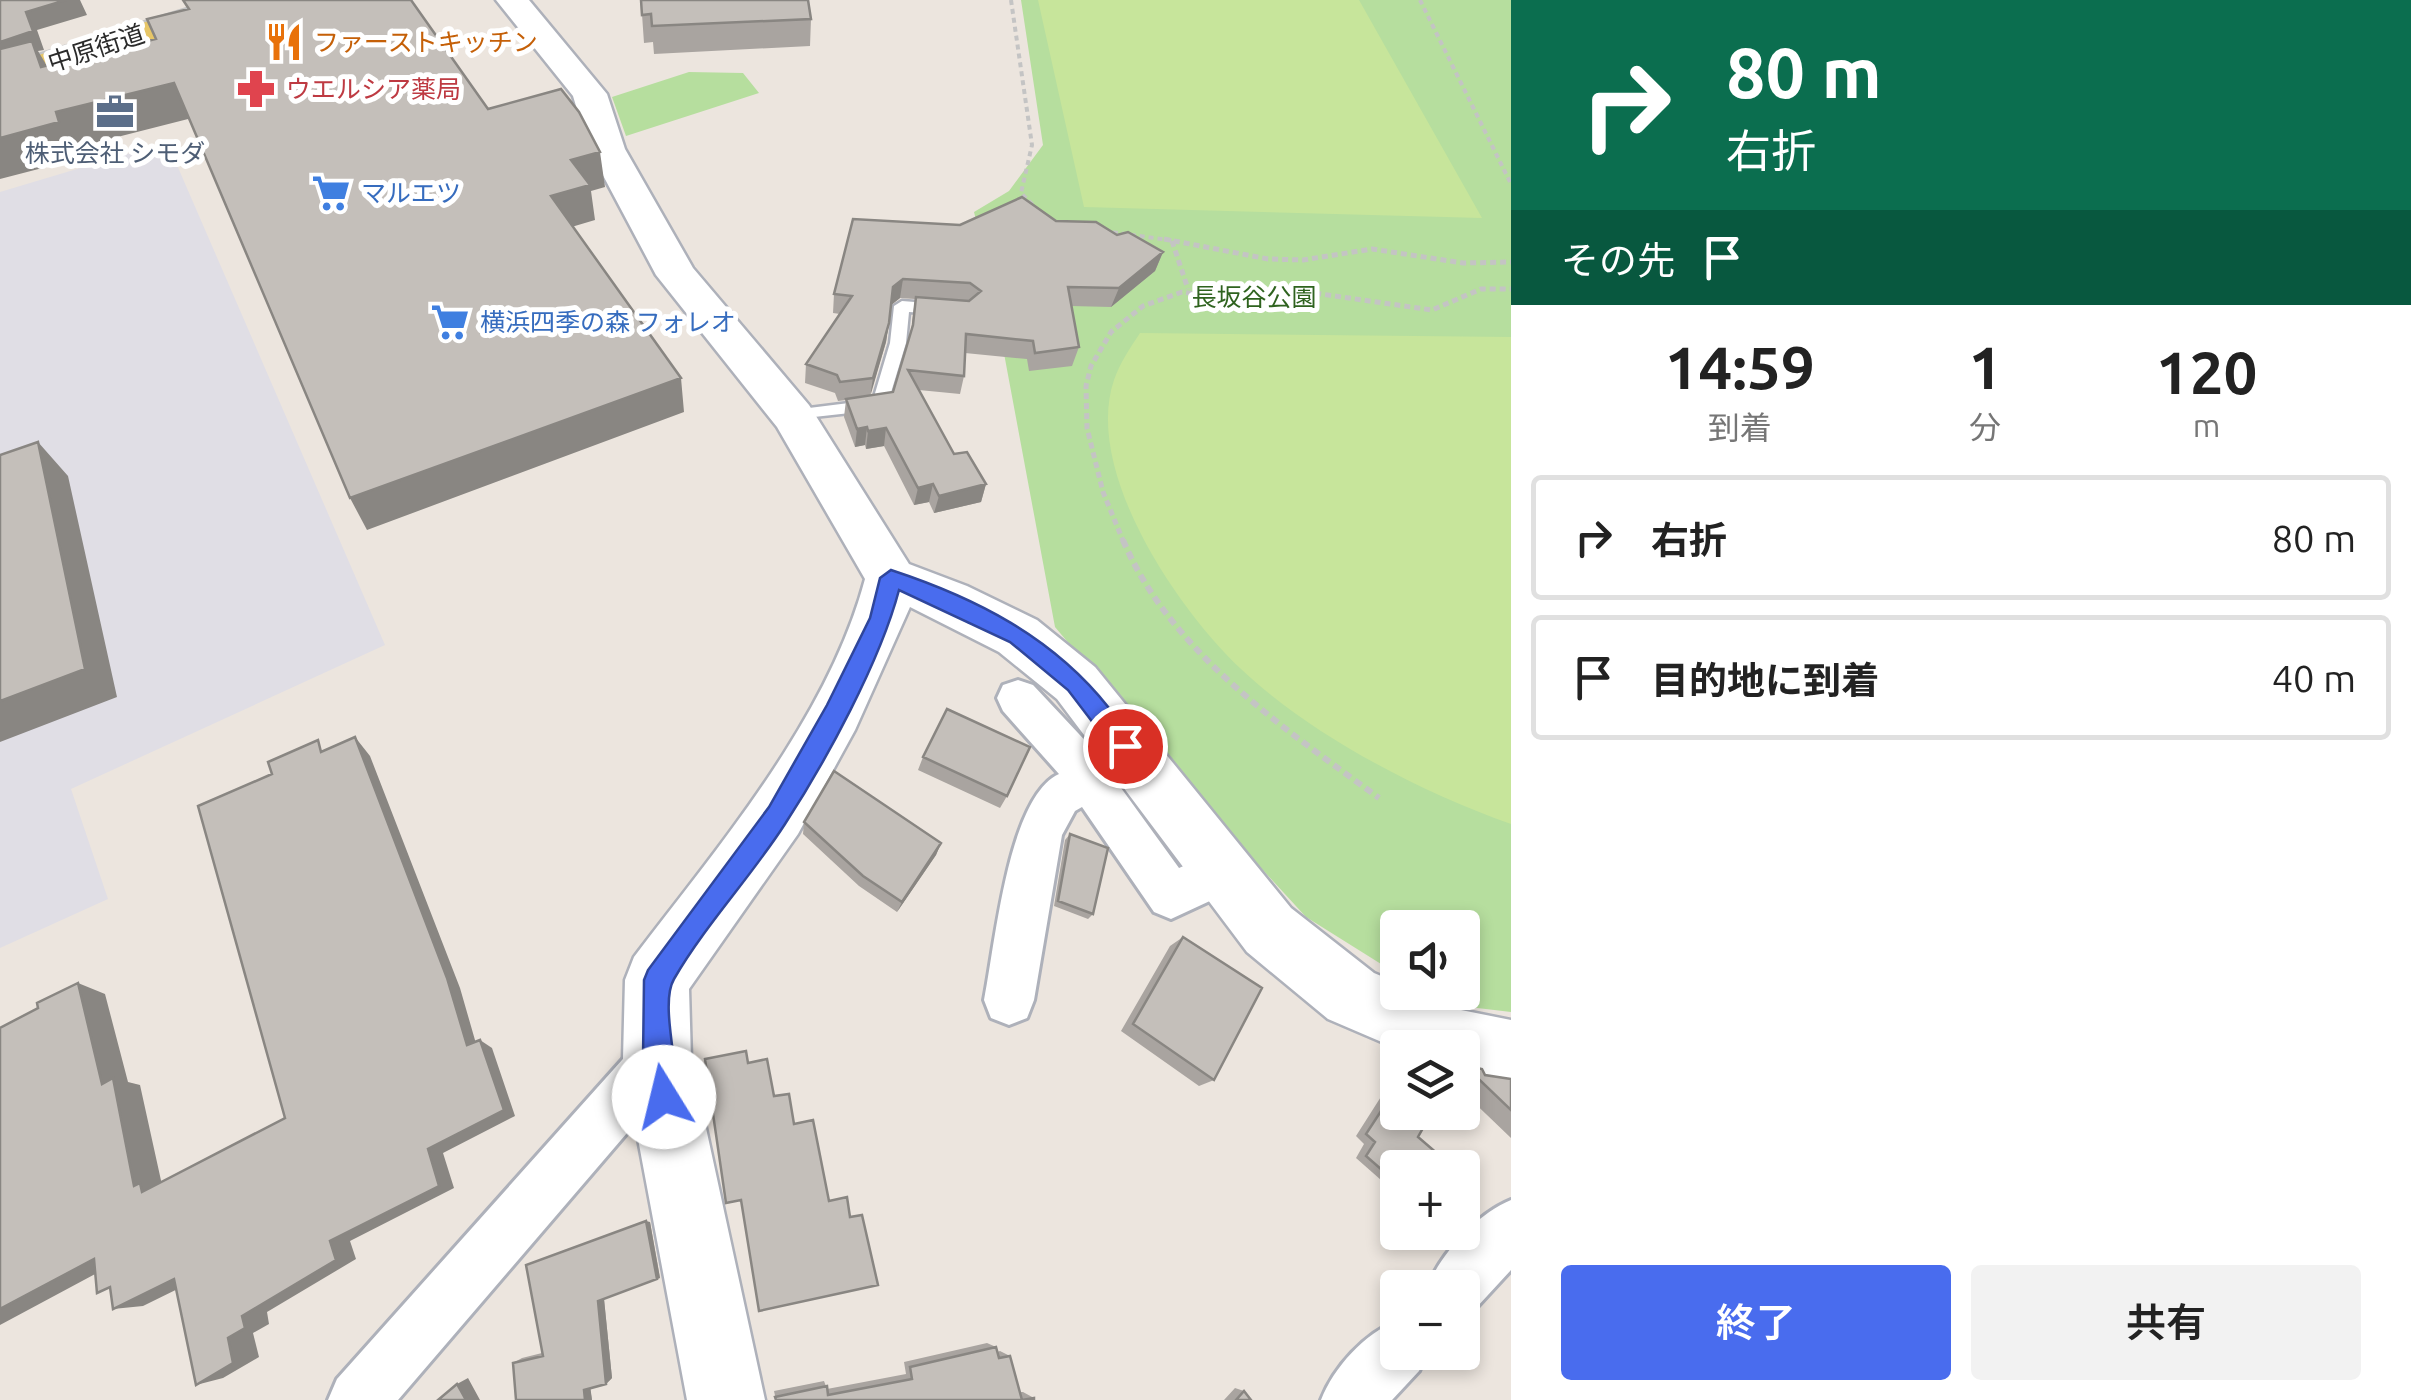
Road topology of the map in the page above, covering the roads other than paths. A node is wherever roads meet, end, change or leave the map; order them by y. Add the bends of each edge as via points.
1 (200, 0) edge
2 (250, 0) edge
3 (512, 0) edge
4 (0, 62) edge
5 (0, 78) edge
6 (965, 311) edge
7 (793, 416) junction
8 (891, 578) junction
9 (1018, 698) dead end
10 (1093, 780) junction
11 (1222, 871) junction
12 (1009, 1000) dead end
13 (1511, 1053) edge
14 (657, 1059) junction
15 (1511, 1228) edge
16 (1472, 1270) edge
17 (1380, 1369) edge
18 (358, 1400) edge
19 (726, 1400) edge
20 (1351, 1400) edge

1 - 4 main road, 中原街道
2 - 5 main road, 中原街道
3 - 7 street via 590,94 606,149 676,275
6 - 7 lane via 902,306 880,406
7 - 8 street
8 - 11 street via 1018,636 1076,683
8 - 14 street via 881,618 778,815 657,980
9 - 10 street
10 - 11 street via 1171,896
10 - 12 street via 1060,796 1040,830
11 - 13 street via 1269,930 1351,996 1460,1043
14 - 18 street
14 - 19 street
15 - 16 street
17 - 20 street

